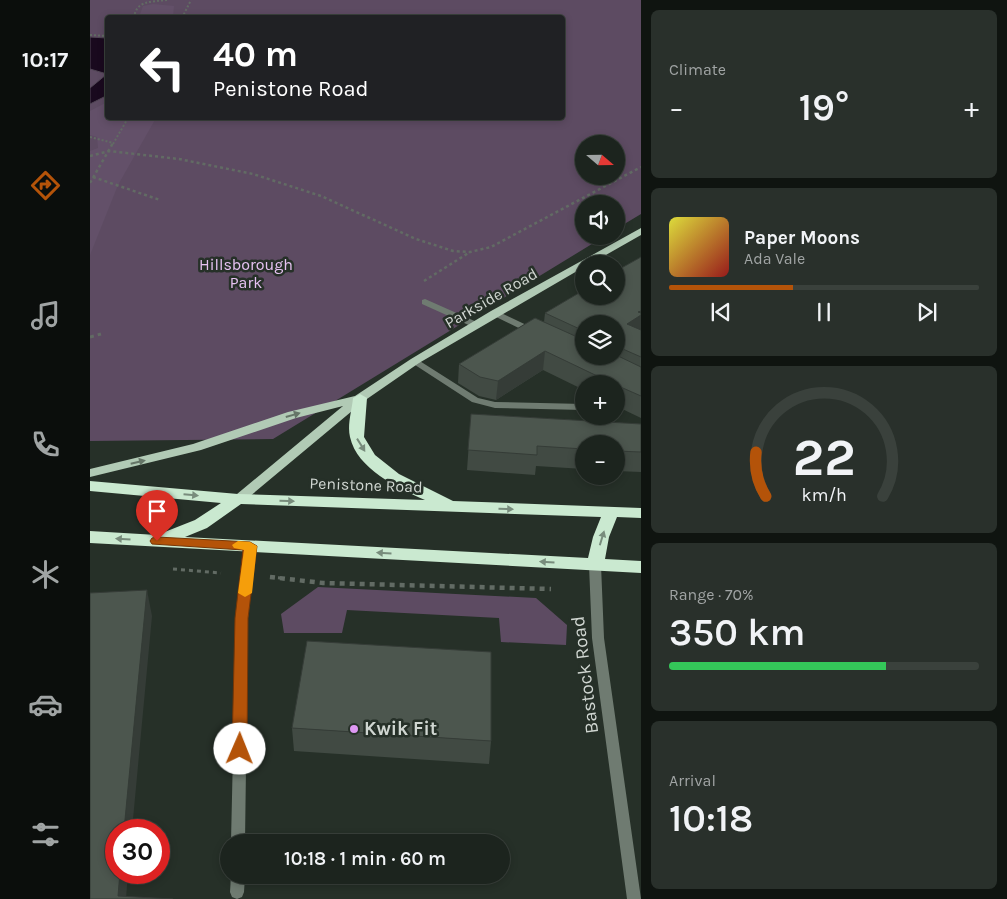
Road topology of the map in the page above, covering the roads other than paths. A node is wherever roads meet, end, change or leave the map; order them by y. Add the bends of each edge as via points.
1 (641, 231) edge
2 (424, 302) dead end
3 (495, 313) junction
4 (476, 325) junction
5 (546, 338) edge
6 (415, 361) junction
7 (360, 398) junction
8 (575, 407) edge
9 (90, 472) edge
10 (90, 486) edge
11 (238, 499) junction
12 (458, 508) junction
13 (611, 512) junction
14 (641, 513) edge
15 (90, 537) edge
16 (157, 541) junction
17 (250, 546) junction
18 (595, 565) junction
19 (641, 567) edge
20 (238, 834) edge
21 (237, 884) edge
22 (237, 892) dead end
23 (634, 899) edge

1 - 3 main road, Parkside Road
2 - 4 street
3 - 4 main road, Parkside Road
3 - 5 street
4 - 6 main road, Parkside Road
6 - 7 main road, Parkside Road
6 - 8 street via 475,400 495,405
9 -> 7 main road, Parkside Road via 197,448 292,415
7 - 11 main road, Parkside Road
7 -> 12 highway via 356,438 368,456 413,490
10 -> 11 highway, Penistone Road
11 -> 12 highway, Penistone Road
11 - 16 highway via 201,524
12 -> 13 highway, Penistone Road
13 - 14 highway, Penistone Road
18 -> 13 highway
16 -> 15 highway
16 - 17 highway
18 -> 17 highway
17 - 20 street via 242,618
18 - 19 highway
18 - 23 street, Bastock Road via 598,638
21 - 22 street

